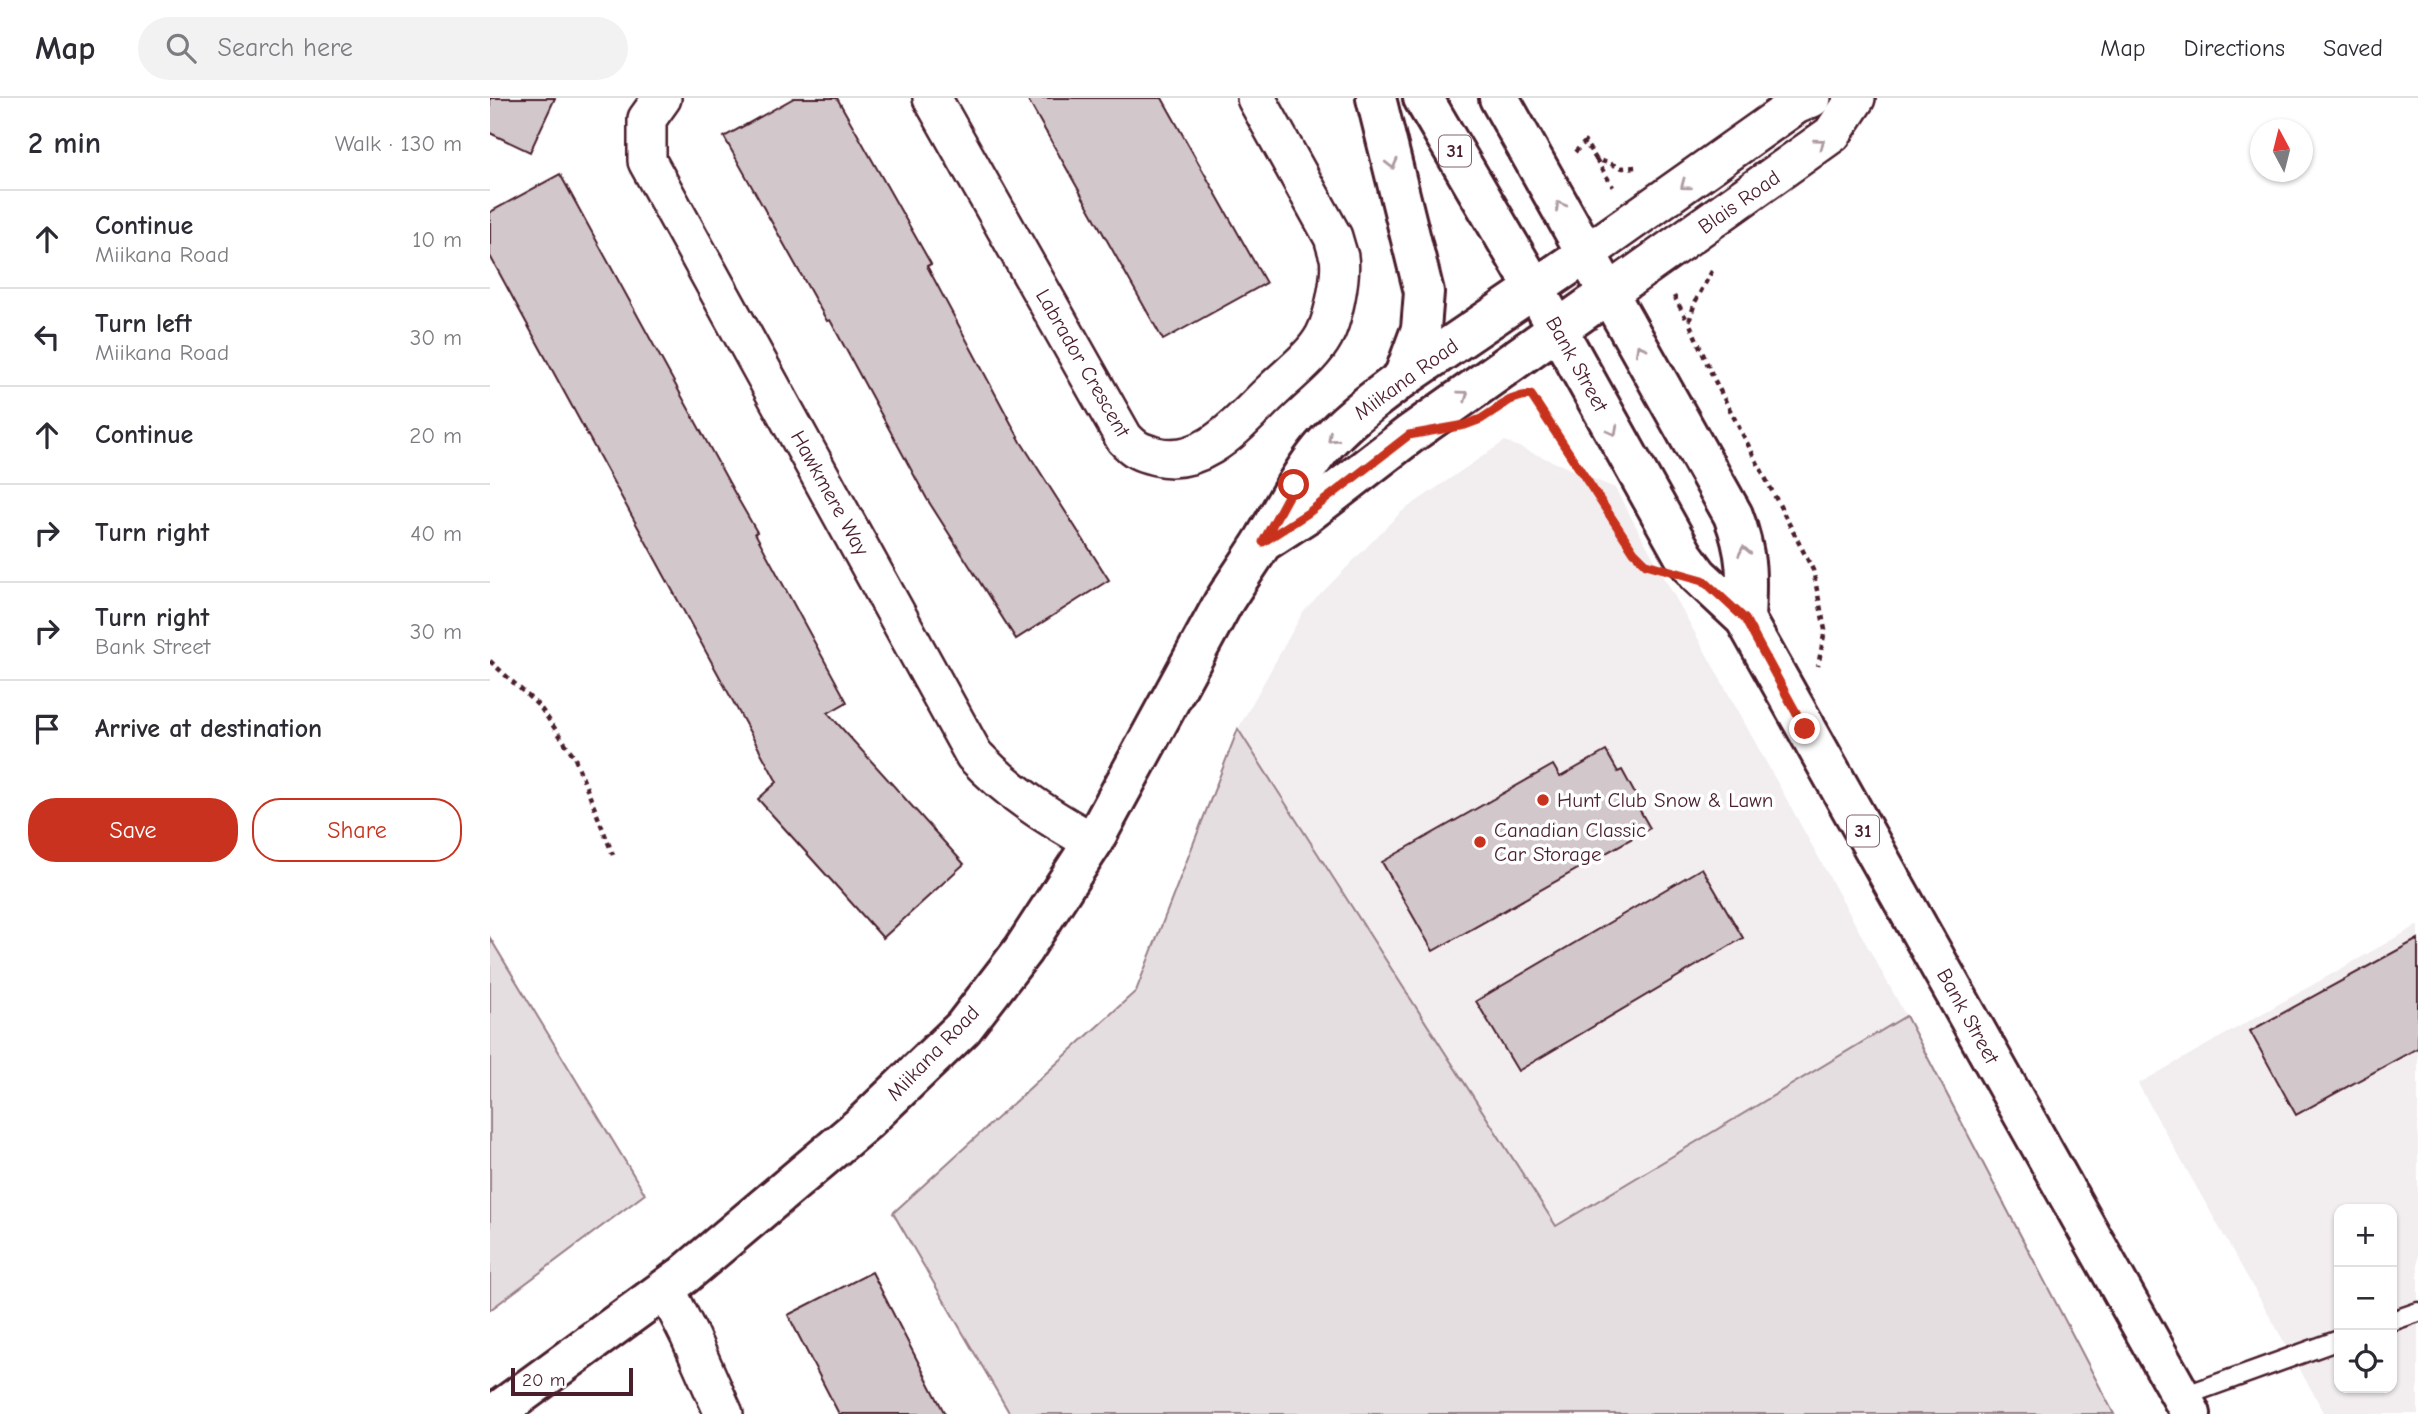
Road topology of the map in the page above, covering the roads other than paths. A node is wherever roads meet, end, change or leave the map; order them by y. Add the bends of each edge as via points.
1 (662, 98) edge
2 (932, 98) edge
3 (1256, 98) edge
4 (1376, 98) edge
5 (1423, 98) edge
6 (1499, 98) edge
7 (1812, 98) edge
8 (1856, 98) edge
9 (1587, 253) junction
10 (1535, 289) junction
11 (1609, 292) junction
12 (1557, 328) junction
13 (1403, 378) junction
14 (1263, 542) junction
15 (1745, 619) junction
16 (1093, 842) junction
17 (666, 1289) junction
18 (2418, 1312) edge
19 (2397, 1319) edge
20 (2334, 1342) edge
21 (2186, 1405) edge
22 (494, 1414) edge
23 (724, 1414) edge

1 - 16 street, Hawkmere Way via 648,119 647,161 974,755 998,780 1048,817
2 - 3 street, Labrador Crescent via 1125,438 1135,450 1166,458 1204,451 1222,439 1311,354 1331,316 1339,259 1333,237
4 -> 13 main road via 1424,292 1421,329
5 - 10 main road, Bank Street / 31
9 -> 6 main road
7 -> 9 street
11 -> 8 street, Blais Road via 1832,134
9 - 10 main road, Miikana Road
9 - 11 main road
10 - 12 main road, Bank Street / 31
10 - 13 main road, Miikana Road
11 - 12 main road, Miikana Road
15 -> 11 main road via 1747,575 1733,515
14 -> 12 main road, Miikana Road
12 -> 15 main road, Bank Street / 31 via 1684,556
13 -> 14 main road, Miikana Road via 1323,447 1294,485
14 - 16 main road, Miikana Road via 1223,603
15 - 21 main road, Bank Street / 31
16 - 17 main road, Miikana Road via 1023,950 963,1028 865,1122
17 - 22 main road, Miikana Road
17 - 23 street
18 - 19 lane
20 - 21 lane

